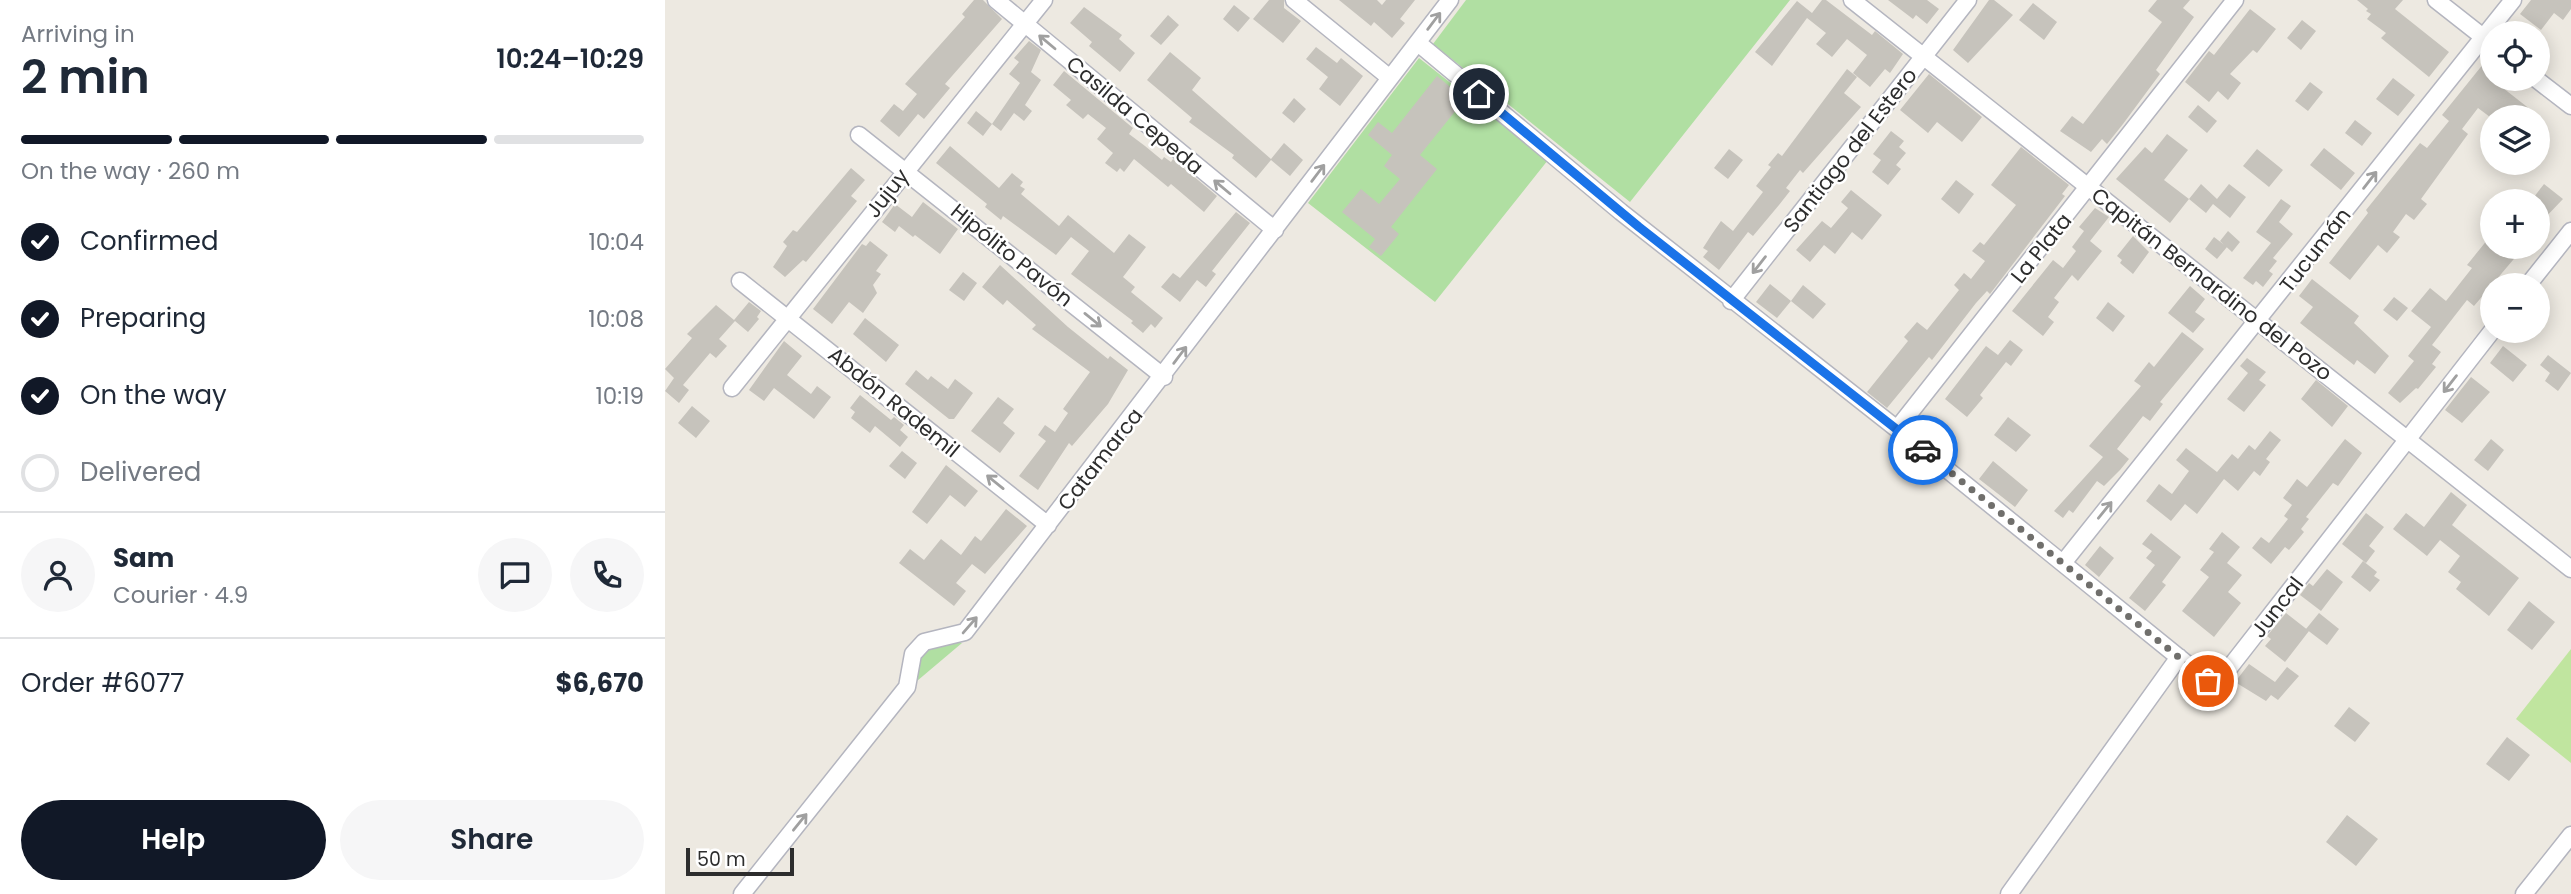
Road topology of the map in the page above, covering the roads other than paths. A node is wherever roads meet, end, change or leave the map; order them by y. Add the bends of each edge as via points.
1 (996, 0) edge
2 (1044, 0) edge
3 (1294, 0) edge
4 (1450, 0) edge
5 (1852, 0) edge
6 (1968, 0) edge
7 (2235, 0) edge
8 (2436, 0) edge
9 (2513, 0) edge
10 (2500, 21) edge
11 (1024, 23) junction
12 (2480, 35) edge
13 (1418, 43) junction
14 (2480, 50) edge
15 (1924, 57) junction
16 (1390, 79) junction
17 (2550, 90) edge
18 (2571, 106) edge
19 (859, 135) dead end
20 (906, 169) junction
21 (2089, 187) junction
22 (1275, 230) junction
23 (2571, 231) edge
24 (2538, 273) edge
25 (740, 281) dead end
26 (1731, 301) junction
27 (788, 318) junction
28 (2258, 321) junction
29 (2483, 343) edge
30 (1164, 377) junction
31 (732, 388) dead end
32 (1896, 429) junction
33 (2407, 439) junction
34 (1048, 524) junction
35 (2063, 563) junction
36 (2571, 569) edge
37 (2179, 657) junction
38 (2571, 835) edge
39 (742, 894) edge
40 (2008, 894) edge
41 (2524, 894) edge

1 - 11 street, Casilda Cepeda
2 - 11 street, Jujuy
3 - 16 street
13 -> 4 street, Catamarca
5 - 15 street, Capitán Bernardino del Pozo
6 - 15 street, Santiago del Estero
7 - 21 street, La Plata
8 - 12 street
9 - 10 street, Tucumán
11 - 20 street, Jujuy
22 -> 11 street, Casilda Cepeda
13 - 16 street, Catamarca
13 - 26 street
28 -> 14 street, Tucumán
15 - 21 street, Capitán Bernardino del Pozo
15 -> 26 street, Santiago del Estero
22 -> 16 street, Catamarca
17 - 18 street
19 - 20 street, Hipólito Pavón
20 - 27 street, Jujuy
20 -> 30 street, Hipólito Pavón
21 - 28 street, Capitán Bernardino del Pozo
21 - 32 street, La Plata
30 -> 22 street, Catamarca
23 - 24 street
25 - 27 street, Abdón Rademil
26 - 32 street
27 - 31 street, Jujuy
34 -> 27 street, Abdón Rademil
28 - 33 street, Capitán Bernardino del Pozo
35 -> 28 street, Tucumán
29 -> 33 street, Juncal
30 - 34 street, Catamarca
32 - 35 street
33 - 36 street, Capitán Bernardino del Pozo
33 - 37 street, Juncal via 2223,676 2208,681
39 -> 34 street, Catamarca via 907,687 913,654 924,642 965,632
35 - 37 street
37 - 40 street
38 - 41 street

